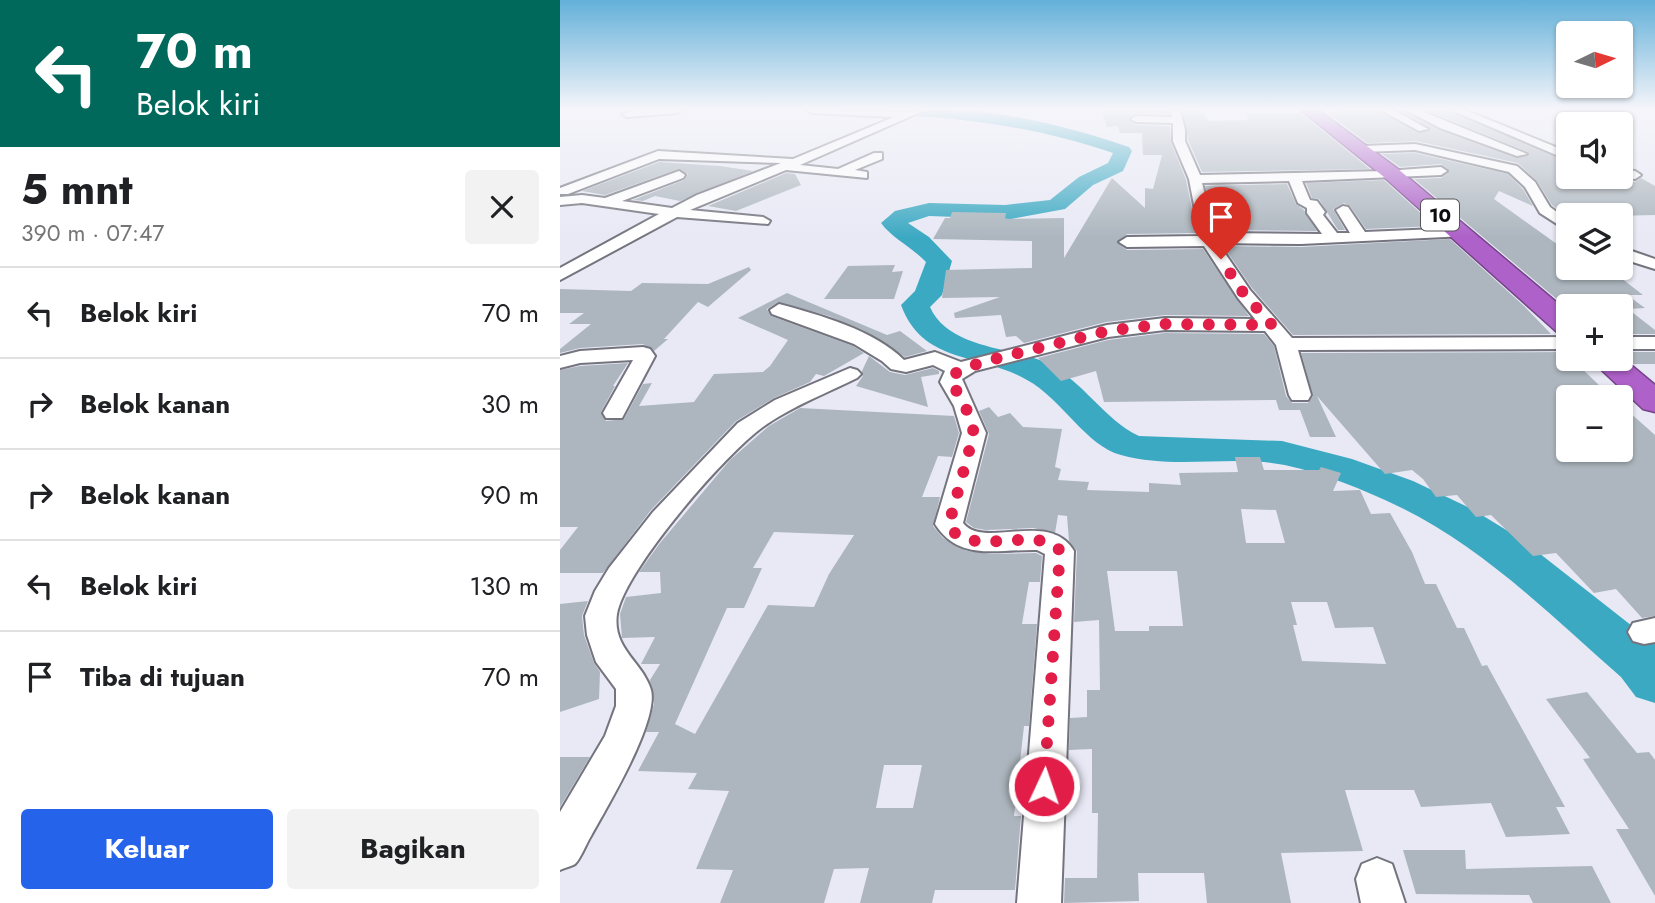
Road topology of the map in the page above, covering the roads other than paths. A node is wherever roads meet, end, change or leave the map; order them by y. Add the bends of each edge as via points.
1 (824, 152) edge
2 (1184, 152) edge
3 (1366, 152) edge
4 (1438, 152) edge
5 (1514, 152) edge
6 (834, 153) dead end
7 (1521, 154) dead end
8 (878, 156) dead end
9 (794, 165) junction
10 (1441, 171) dead end
11 (839, 172) junction
12 (1393, 174) junction
13 (679, 175) dead end
14 (863, 175) dead end
15 (1294, 177) junction
16 (1195, 179) junction
17 (562, 196) edge
18 (607, 201) junction
19 (1343, 210) dead end
20 (672, 212) junction
21 (1552, 217) junction
22 (1556, 217) edge
23 (1556, 220) edge
24 (763, 221) dead end
25 (1461, 233) junction
26 (1361, 237) junction
27 (1333, 238) junction
28 (1209, 240) junction
29 (1127, 242) dead end
30 (1633, 256) edge
31 (560, 263) edge
32 (1655, 264) edge
33 (578, 266) junction
34 (560, 275) edge
35 (779, 310) dead end
36 (1556, 316) edge
37 (1272, 325) junction
38 (1556, 343) edge
39 (1633, 343) edge
40 (1655, 343) edge
41 (1286, 345) junction
42 (570, 360) edge
43 (972, 366) junction
44 (1619, 371) edge
45 (560, 372) edge
46 (850, 374) dead end
47 (1300, 395) dead end
48 (1655, 402) edge
49 (614, 413) dead end
50 (560, 849) edge
51 (1039, 903) edge

1 - 9 street
2 - 16 street
3 - 12 highway, 10
4 - 21 street via 1513,169
5 - 7 street
6 - 9 street
8 - 11 street
9 - 11 street
9 - 17 street via 658,155
9 - 20 street
10 - 12 street
11 - 14 street
12 - 15 street
12 - 25 highway, 10
13 - 18 street
15 - 16 street via 1267,172
15 - 27 street via 1306,204 1312,204
16 - 28 street
17 - 18 street
18 - 20 street
19 - 26 street
20 - 24 street
20 - 33 street
21 - 22 street
21 - 23 street
25 - 26 street
25 - 36 highway, 10
26 - 27 street
27 - 28 street
28 - 29 street
28 - 37 street via 1244,294
30 - 32 street
31 - 33 street
33 - 34 street
35 - 43 street via 870,346 901,366 935,358
37 - 41 street
37 - 43 street via 1165,324 1107,331
38 - 41 street
39 - 40 street
41 - 47 street
42 - 45 street
42 - 49 street via 636,352 645,356
43 - 51 street via 952,376 951,382 974,433 949,524 952,532 985,541 1050,542 1060,551
44 - 48 highway
46 - 50 street via 746,428 632,555 611,587 601,615 608,653 632,682 636,699 609,767

